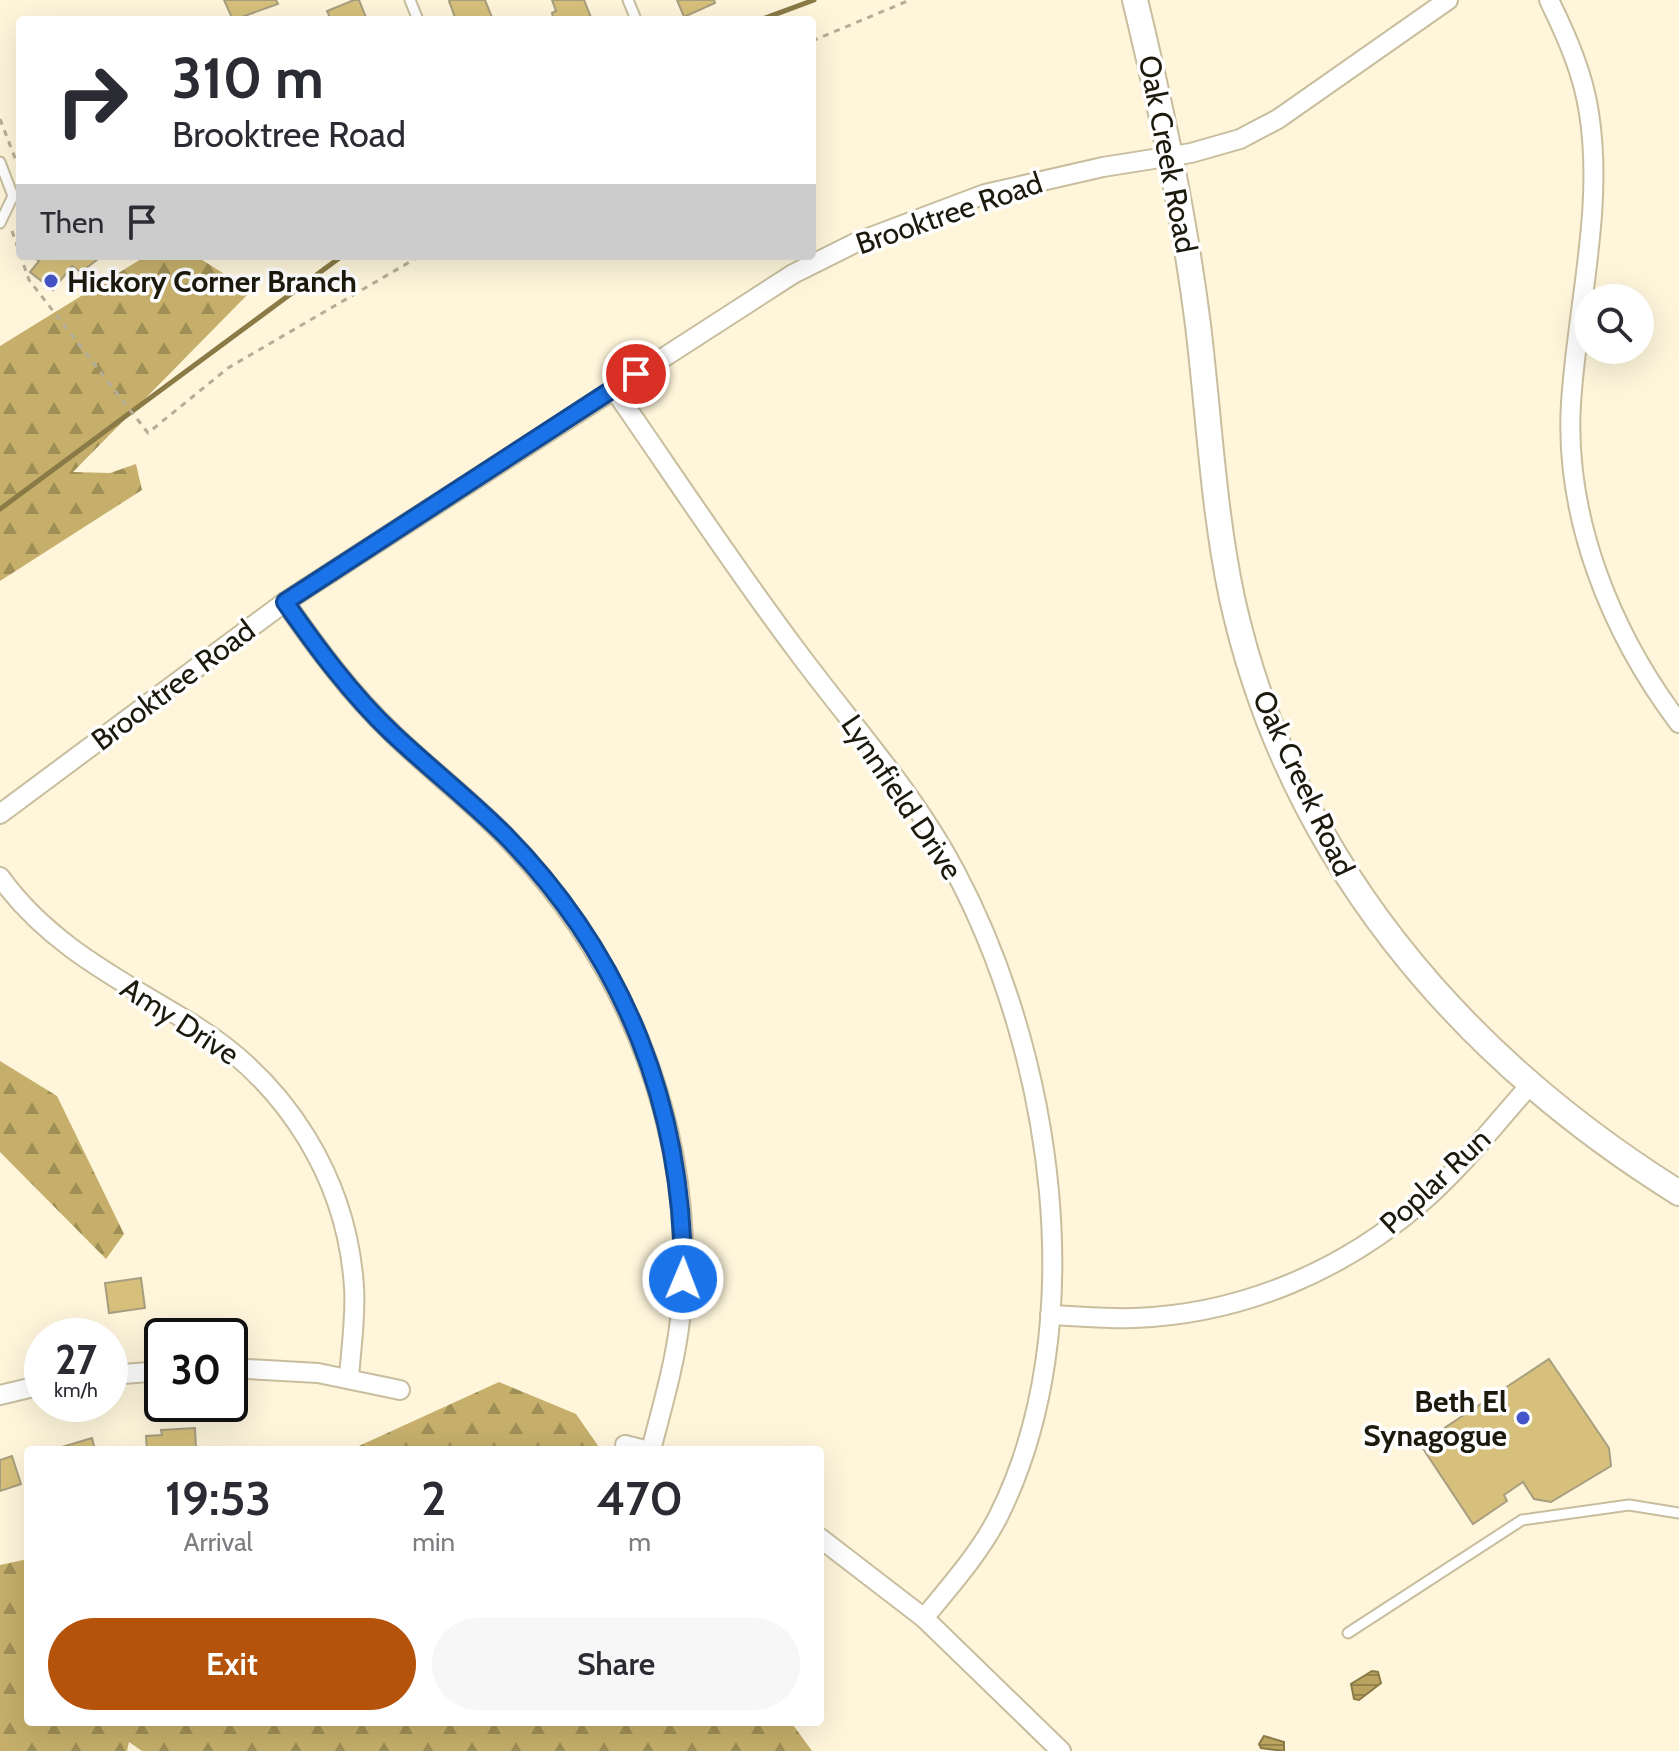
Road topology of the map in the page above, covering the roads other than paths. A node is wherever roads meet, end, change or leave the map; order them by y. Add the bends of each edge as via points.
1 (1135, 0) edge
2 (1448, 0) edge
3 (1549, 0) edge
4 (1172, 156) junction
5 (0, 162) edge
6 (0, 223) edge
7 (613, 388) junction
8 (285, 602) junction
9 (1679, 723) edge
10 (0, 814) edge
11 (0, 877) edge
12 (1531, 1084) junction
13 (1679, 1193) edge
14 (1050, 1315) junction
15 (248, 1368) edge
16 (349, 1378) junction
17 (24, 1389) edge
18 (400, 1390) dead end
19 (0, 1395) edge
20 (625, 1445) dead end
21 (630, 1446) edge
22 (649, 1446) edge
23 (1679, 1513) edge
24 (824, 1541) edge
25 (924, 1618) junction
26 (1348, 1633) dead end
27 (1061, 1751) edge

1 - 4 street, Oak Creek Road
2 - 4 street, Brooktree Road via 1278,119 1240,139
3 - 9 street via 1582,79 1593,147 1571,404 1575,482 1610,608 1633,655
4 - 7 street, Brooktree Road via 1035,181 907,222 793,274
4 - 12 street, Oak Creek Road via 1198,325 1221,541 1261,698 1306,800 1361,900 1426,981
5 - 6 lane via 13,196
7 - 8 street, Brooktree Road
7 - 14 street, Lynnfield Drive via 796,651 892,771 971,902 1001,974 1033,1086 1050,1200
8 - 10 street, Brooktree Road
8 - 22 street via 347,686 390,732 502,832 544,879 608,971 640,1034 667,1125 683,1234 680,1322
11 - 16 street, Amy Drive via 65,946 229,1049 258,1075 304,1132 332,1187 350,1254 354,1309
12 - 13 street, Oak Creek Road via 1603,1143
12 - 14 street, Poplar Run via 1424,1200 1361,1247 1295,1284 1171,1315
14 - 25 street, Lynnfield Drive via 1040,1381 1014,1480 979,1548
15 - 16 street
16 - 18 street
17 - 19 street
20 - 21 street
23 - 26 lane via 1629,1505 1522,1520
24 - 25 street
25 - 27 street

